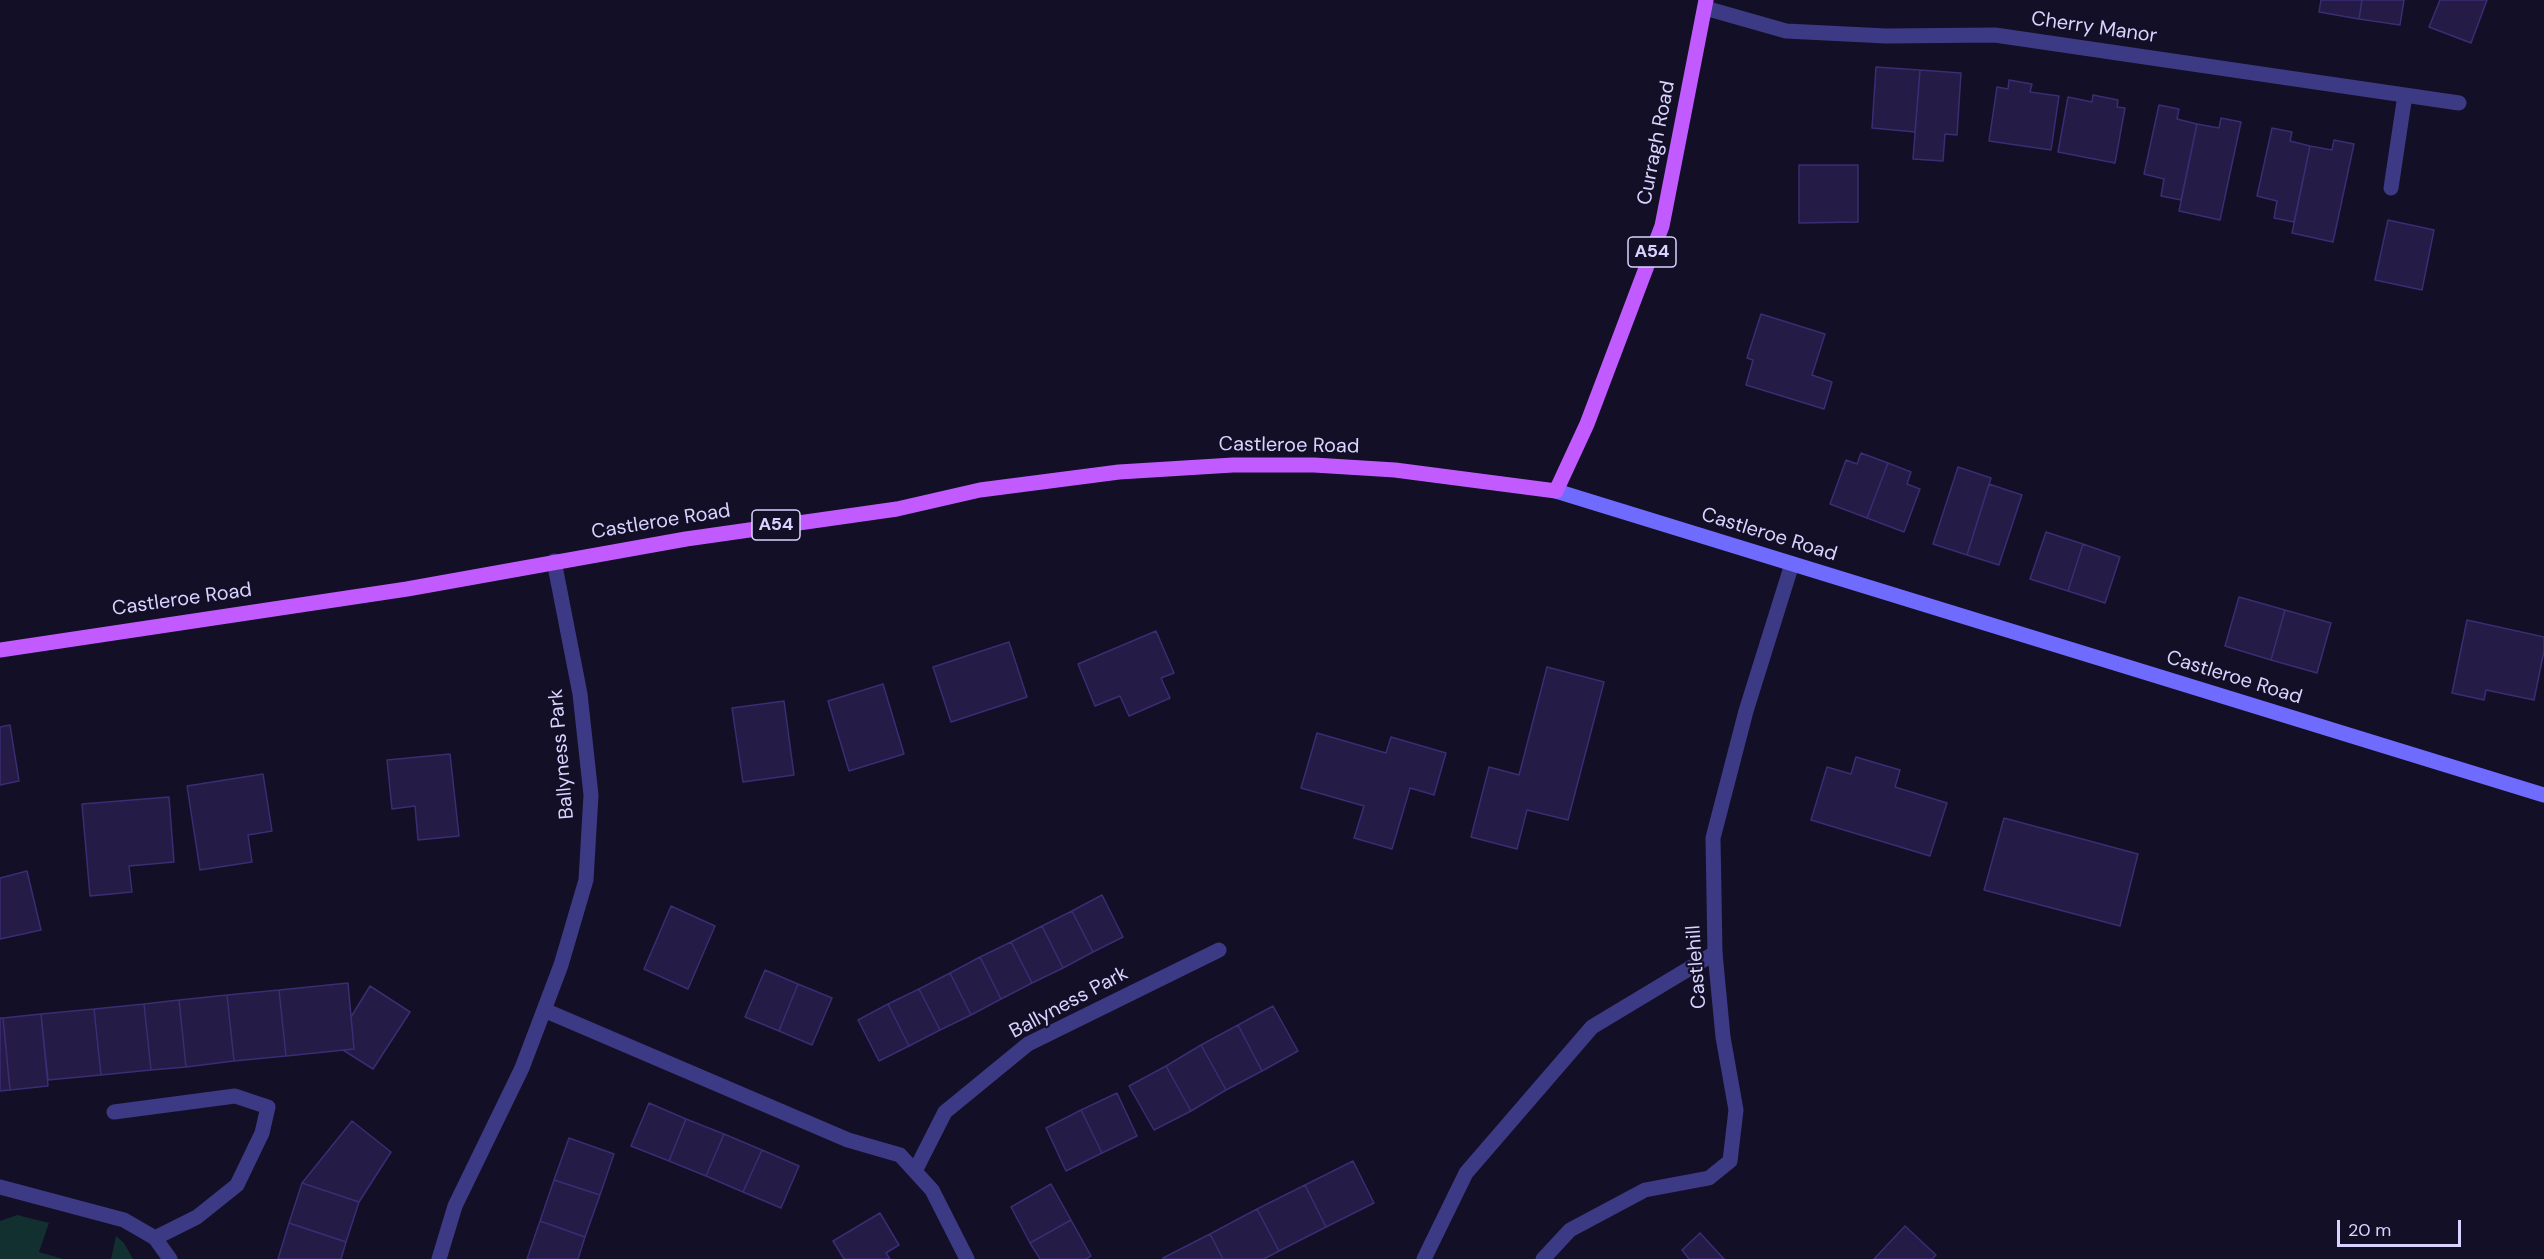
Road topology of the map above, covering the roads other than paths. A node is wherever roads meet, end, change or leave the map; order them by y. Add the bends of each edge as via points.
1 (1705, 4) edge
2 (2405, 95) junction
3 (2459, 103) dead end
4 (2391, 188) dead end
5 (1556, 491) junction
6 (554, 561) junction
7 (1792, 564) junction
8 (0, 650) edge
9 (2544, 795) edge
10 (1219, 950) dead end
11 (1715, 953) junction
12 (544, 1010) junction
13 (114, 1112) dead end
14 (915, 1171) junction
15 (0, 1187) edge
16 (155, 1238) junction
17 (170, 1259) edge
18 (439, 1259) edge
19 (967, 1259) edge
20 (1424, 1259) edge
21 (1543, 1259) edge

1 - 2 street, Cherry Manor via 1786,31 1886,36 1995,35
1 - 5 main road, Curragh Road / A54 via 1662,226 1587,424
2 - 3 street, Cherry Manor
2 - 4 street
5 - 6 main road, Castleroe Road / A54 via 1395,470 1314,465 1165,468 980,490 897,509
5 - 7 street, Castleroe Road
6 - 8 main road, Castleroe Road / A54 via 407,589
6 - 12 street, Ballyness Park via 580,694 591,795 586,880
7 - 9 street, Castleroe Road
7 - 11 street, Castlehill via 1746,711 1713,838
10 - 14 street, Ballyness Park via 1028,1044 945,1112
11 - 20 street via 1592,1027 1466,1173
11 - 21 street, Castlehill via 1723,1037 1736,1110 1730,1161 1709,1178 1645,1190 1570,1230
12 - 14 street via 848,1140 900,1155
12 - 18 street, Ballyness Park via 522,1068 455,1206
13 - 16 street via 235,1096 268,1107 262,1134 237,1185 197,1217
14 - 19 street via 932,1190
15 - 16 street via 124,1220
16 - 17 street

